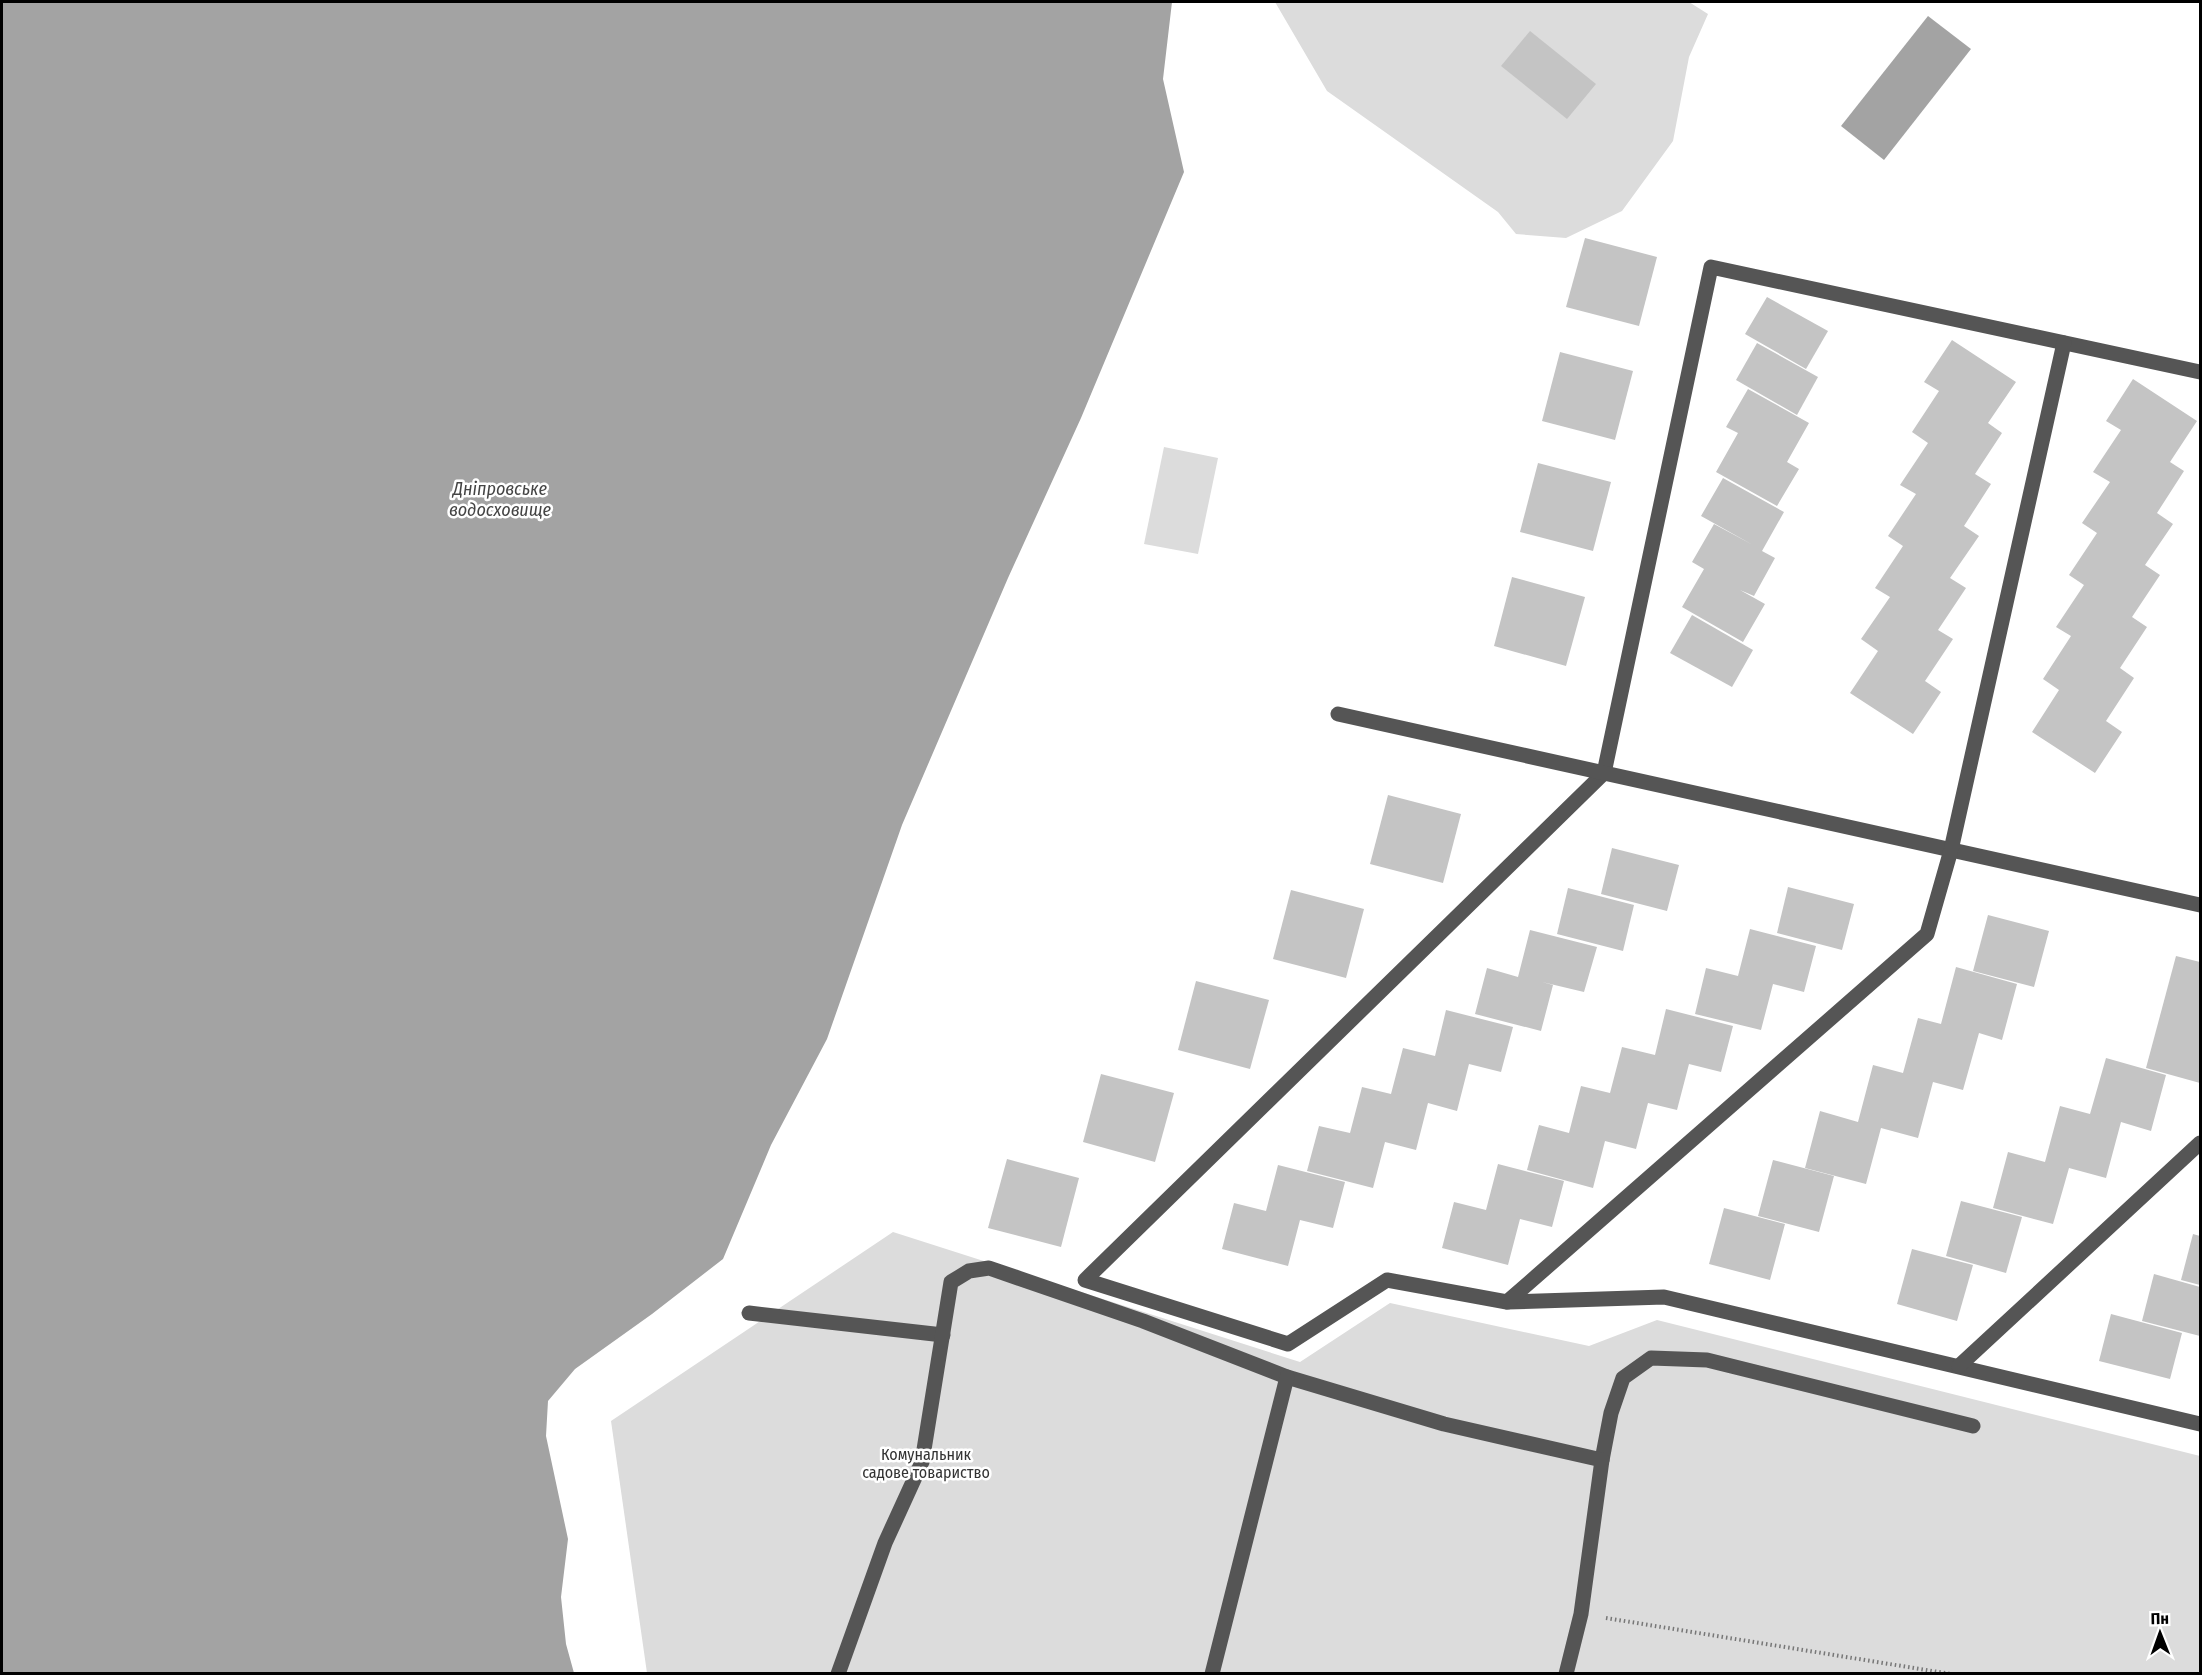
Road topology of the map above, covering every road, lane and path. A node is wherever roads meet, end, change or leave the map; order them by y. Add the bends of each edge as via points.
1 (2064, 343) junction
2 (2200, 372) edge
3 (1338, 714) dead end
4 (1604, 773) junction
5 (1952, 850) junction
6 (2200, 905) edge
7 (2200, 1143) edge
8 (1507, 1302) junction
9 (749, 1313) dead end
10 (943, 1335) junction
11 (1959, 1366) junction
12 (1287, 1377) junction
13 (2200, 1424) edge
14 (1973, 1426) dead end
15 (1602, 1460) junction
16 (1581, 1614) junction
17 (838, 1674) edge
18 (1212, 1674) edge
19 (1566, 1674) edge
20 (1951, 1674) edge

1 - 2 lane
1 - 4 lane via 1711,267
1 - 5 lane
3 - 4 lane
4 - 5 lane
4 - 8 lane via 1084,1280 1288,1344 1387,1280
5 - 6 lane
5 - 8 lane via 1927,934
7 - 11 lane
8 - 11 lane via 1664,1298
9 - 10 lane
10 - 12 lane via 951,1282 969,1271 990,1268
10 - 17 lane via 922,1462 885,1543
11 - 13 lane
12 - 15 lane via 1444,1424
12 - 18 lane
14 - 15 lane via 1707,1360 1651,1358 1623,1378
15 - 16 lane
16 - 19 lane
16 - 20 path

